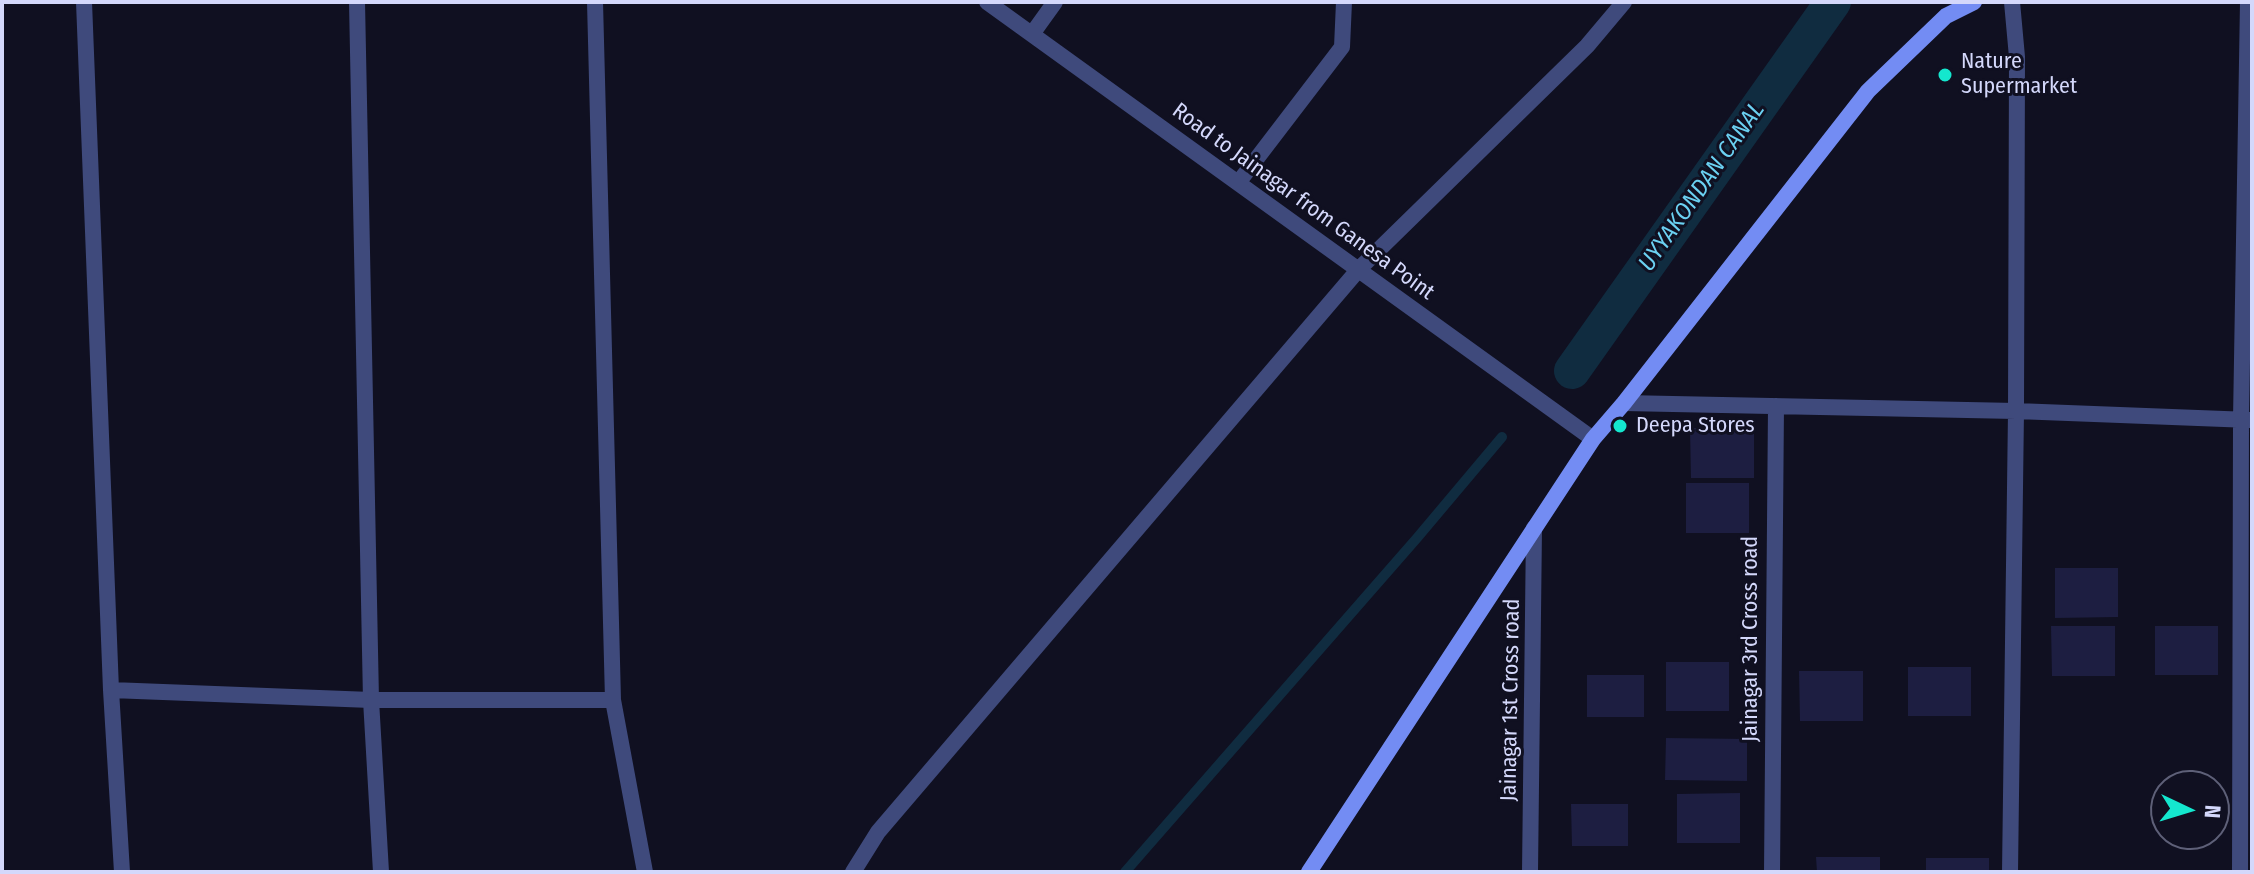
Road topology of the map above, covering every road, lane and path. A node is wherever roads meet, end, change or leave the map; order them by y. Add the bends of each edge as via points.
1 (84, 2) edge
2 (357, 2) edge
3 (595, 2) edge
4 (987, 2) edge
5 (1055, 2) edge
6 (1344, 2) edge
7 (1624, 2) edge
8 (1974, 2) edge
9 (2012, 2) edge
10 (2248, 2) edge
11 (1032, 34) junction
12 (1238, 183) junction
13 (1359, 269) junction
14 (1624, 403) junction
15 (1776, 406) junction
16 (2016, 411) junction
17 (2246, 420) edge
18 (1593, 439) junction
19 (1534, 528) junction
20 (111, 690) junction
21 (371, 700) junction
22 (613, 700) junction
23 (122, 872) edge
24 (381, 872) edge
25 (645, 872) edge
26 (853, 872) edge
27 (1309, 872) edge
28 (1530, 872) edge
29 (1772, 872) edge
30 (2010, 872) edge
31 (2240, 872) edge

1 - 20 street
2 - 21 street
3 - 22 street
4 - 11 street, Road to Jainagar from Ganesa Point
5 - 11 street
6 - 12 street via 1342,47
7 - 13 street via 1587,46
8 - 14 street via 1946,16 1868,91
9 - 16 street via 2017,57
10 - 17 street
11 - 12 street, Road to Jainagar from Ganesa Point
12 - 13 street, Road to Jainagar from Ganesa Point
13 - 18 street, Road to Jainagar from Ganesa Point
13 - 26 street via 878,832
14 - 15 street
14 - 18 street
15 - 16 street
15 - 29 street, Jainagar 3rd Cross road
16 - 17 street
16 - 30 street
17 - 31 street
18 - 19 street
19 - 27 street
19 - 28 street, Jainagar 1st Cross road
20 - 21 street
20 - 23 street
21 - 22 street
21 - 24 street
22 - 25 street

